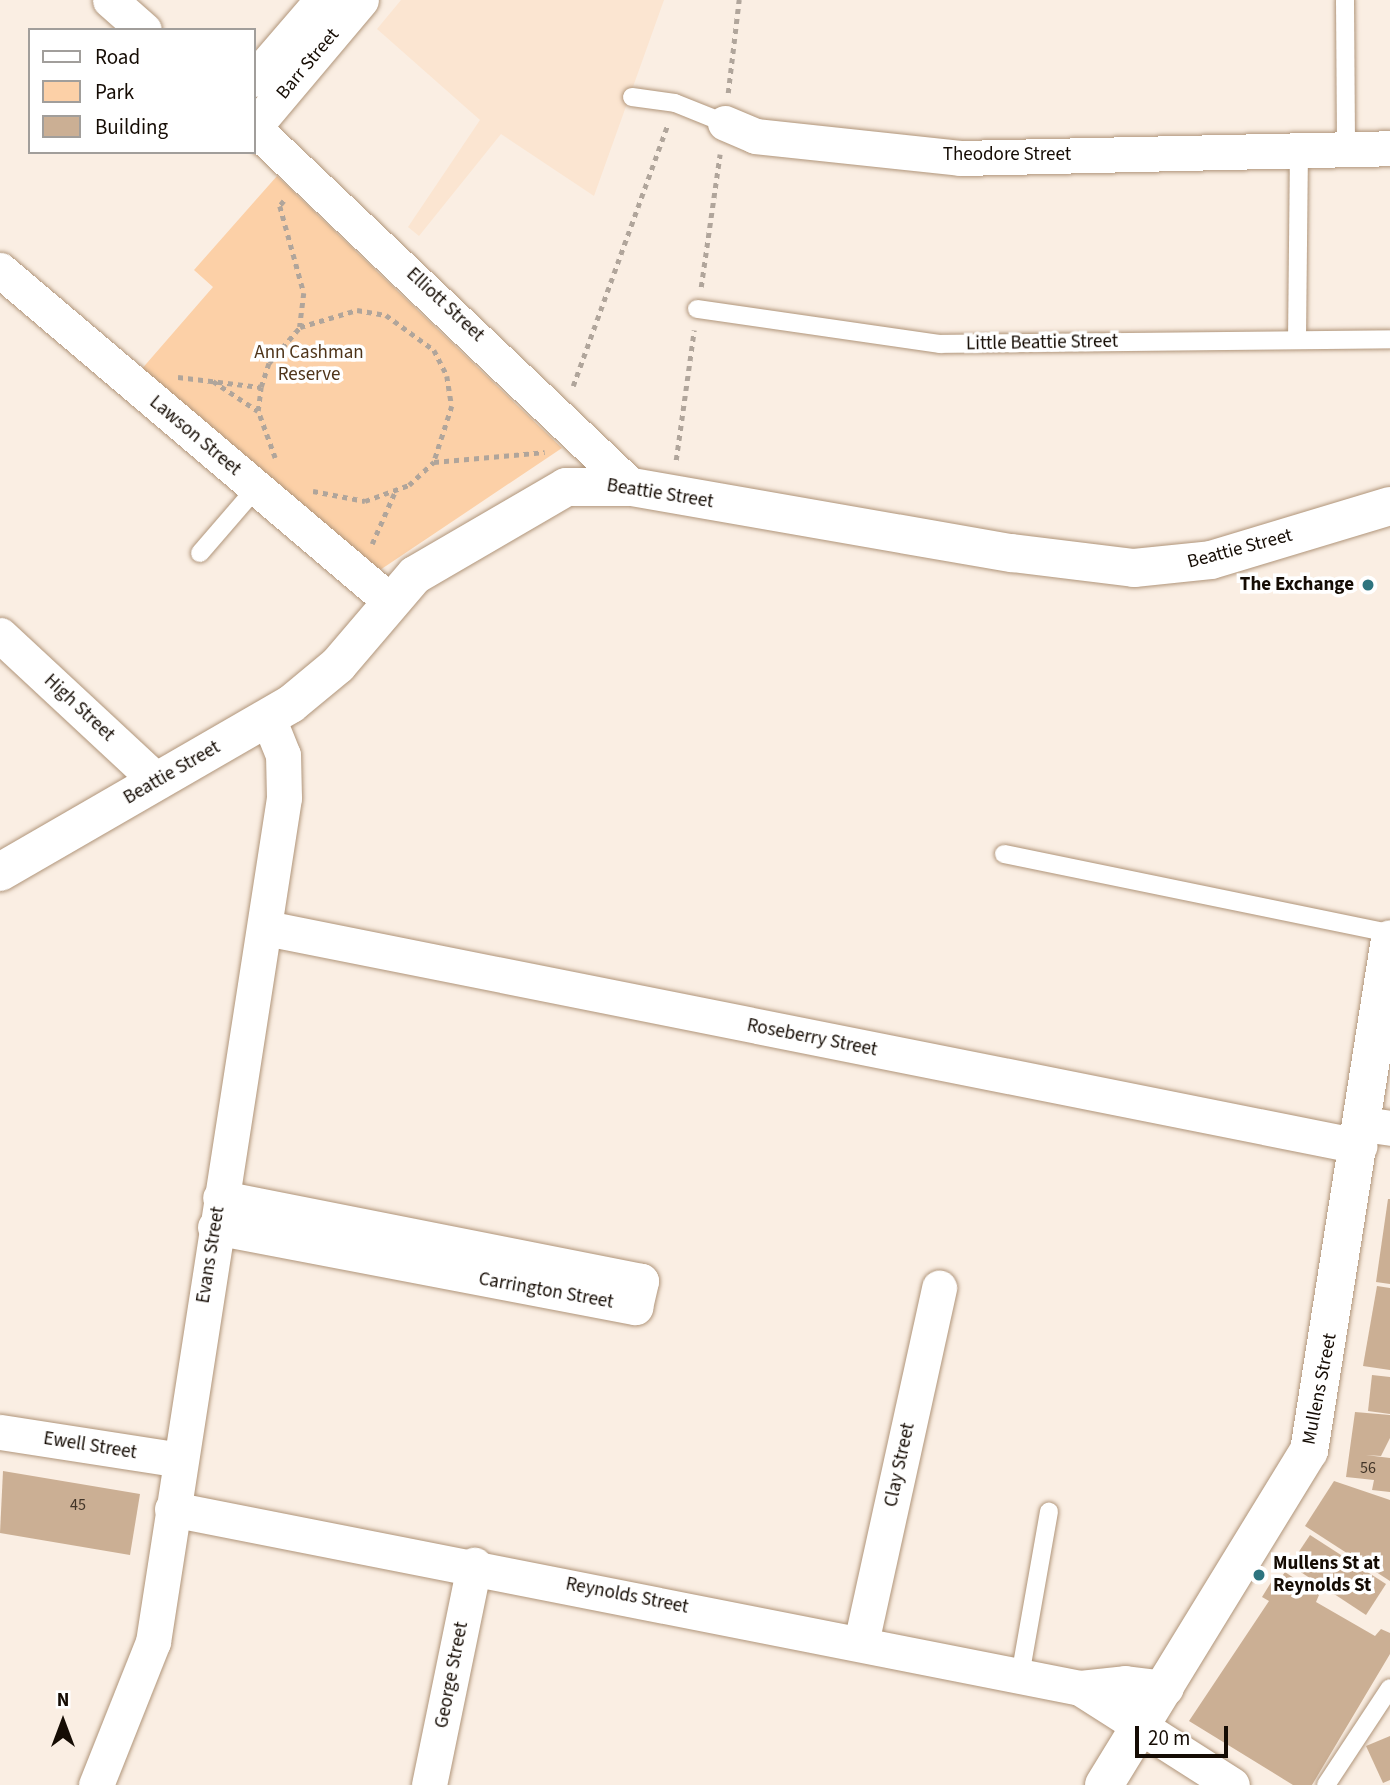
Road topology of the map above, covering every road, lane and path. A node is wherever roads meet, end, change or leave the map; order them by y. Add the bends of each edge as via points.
1 (110, 0) edge
2 (322, 0) edge
3 (361, 0) edge
4 (739, 0) edge
5 (1345, 0) edge
6 (142, 28) edge
7 (256, 77) edge
8 (632, 97) dead end
9 (675, 103) junction
10 (725, 123) junction
11 (256, 125) edge
12 (256, 129) edge
13 (1346, 148) junction
14 (1390, 148) edge
15 (1298, 149) junction
16 (306, 173) junction
17 (0, 270) edge
18 (697, 309) junction
19 (300, 327) junction
20 (1390, 339) edge
21 (1297, 340) junction
22 (130, 380) junction
23 (212, 381) junction
24 (573, 386) dead end
25 (261, 387) junction
26 (258, 411) junction
27 (550, 453) dead end
28 (434, 462) junction
29 (675, 472) dead end
30 (268, 475) junction
31 (632, 487) junction
32 (306, 488) dead end
33 (394, 494) junction
34 (1390, 506) edge
35 (370, 548) dead end
36 (200, 554) dead end
37 (391, 602) junction
38 (0, 635) edge
39 (268, 718) junction
40 (157, 781) junction
41 (1004, 854) dead end
42 (0, 872) edge
43 (266, 928) junction
44 (1390, 933) edge
45 (1390, 939) edge
46 (1371, 1133) edge
47 (217, 1213) junction
48 (438, 1257) dead end
49 (939, 1287) dead end
50 (0, 1432) edge
51 (180, 1461) junction
52 (172, 1509) junction
53 (1049, 1512) dead end
54 (474, 1565) junction
55 (861, 1643) junction
56 (1020, 1676) junction
57 (1080, 1688) junction
58 (1166, 1688) junction
59 (1390, 1688) edge
60 (1139, 1730) junction
61 (96, 1785) edge
62 (429, 1785) edge
63 (1104, 1785) edge
64 (1232, 1785) edge
65 (1326, 1785) edge

1 - 6 street
2 - 7 street, Barr Street
3 - 11 street, Barr Street
4 - 10 path
5 - 13 lane
8 - 9 lane, Theodore Street
9 - 10 lane, Theodore Street
9 - 24 path
10 - 15 street, Theodore Street via 755,136 960,158
10 - 18 path
12 - 16 street, Elliott Street
13 - 14 street, Theodore Street
13 - 15 street, Theodore Street
15 - 21 lane
16 - 19 path via 279,206 301,271
16 - 31 street, Elliott Street
17 - 22 street, Lawson Street
18 - 21 lane, Little Beattie Street via 940,344
18 - 29 path
19 - 25 path via 269,363
19 - 28 path via 327,314 377,313 413,329 434,350 447,376 452,406
20 - 21 lane, Little Beattie Street
22 - 23 path via 150,374
22 - 30 street, Lawson Street
23 - 25 path
23 - 26 path
25 - 26 path
26 - 30 path
27 - 28 path via 511,450
28 - 33 path
30 - 36 lane
30 - 37 street, Lawson Street
31 - 34 street, Beattie Street via 1012,554 1135,568 1211,560
31 - 37 street, Beattie Street via 587,484 549,494 437,559
32 - 33 path via 344,500
33 - 35 path
37 - 39 street, Beattie Street via 316,686
38 - 40 street, High Street
39 - 40 street, Beattie Street
39 - 43 street, Evans Street via 285,781
40 - 42 street, Beattie Street
41 - 44 lane
43 - 46 street, Roseberry Street
43 - 47 street, Evans Street
45 - 46 street, Mullens Street
46 - 58 street, Mullens Street via 1309,1451
47 - 48 street
47 - 51 street, Evans Street
49 - 55 street, Clay Street
50 - 51 street, Ewell Street
51 - 52 street, Evans Street
52 - 54 street, Reynolds Street
52 - 61 street, Evans Street via 143,1679
53 - 56 lane
54 - 55 street, Reynolds Street
54 - 62 street, George Street
55 - 56 street, Reynolds Street
56 - 57 street, Reynolds Street
57 - 58 street, Reynolds Street via 1125,1683
57 - 60 street, Reynolds Street
58 - 60 street, Mullens Street
59 - 65 lane
60 - 63 street, Mullens Street
60 - 64 street, Reynolds Street

